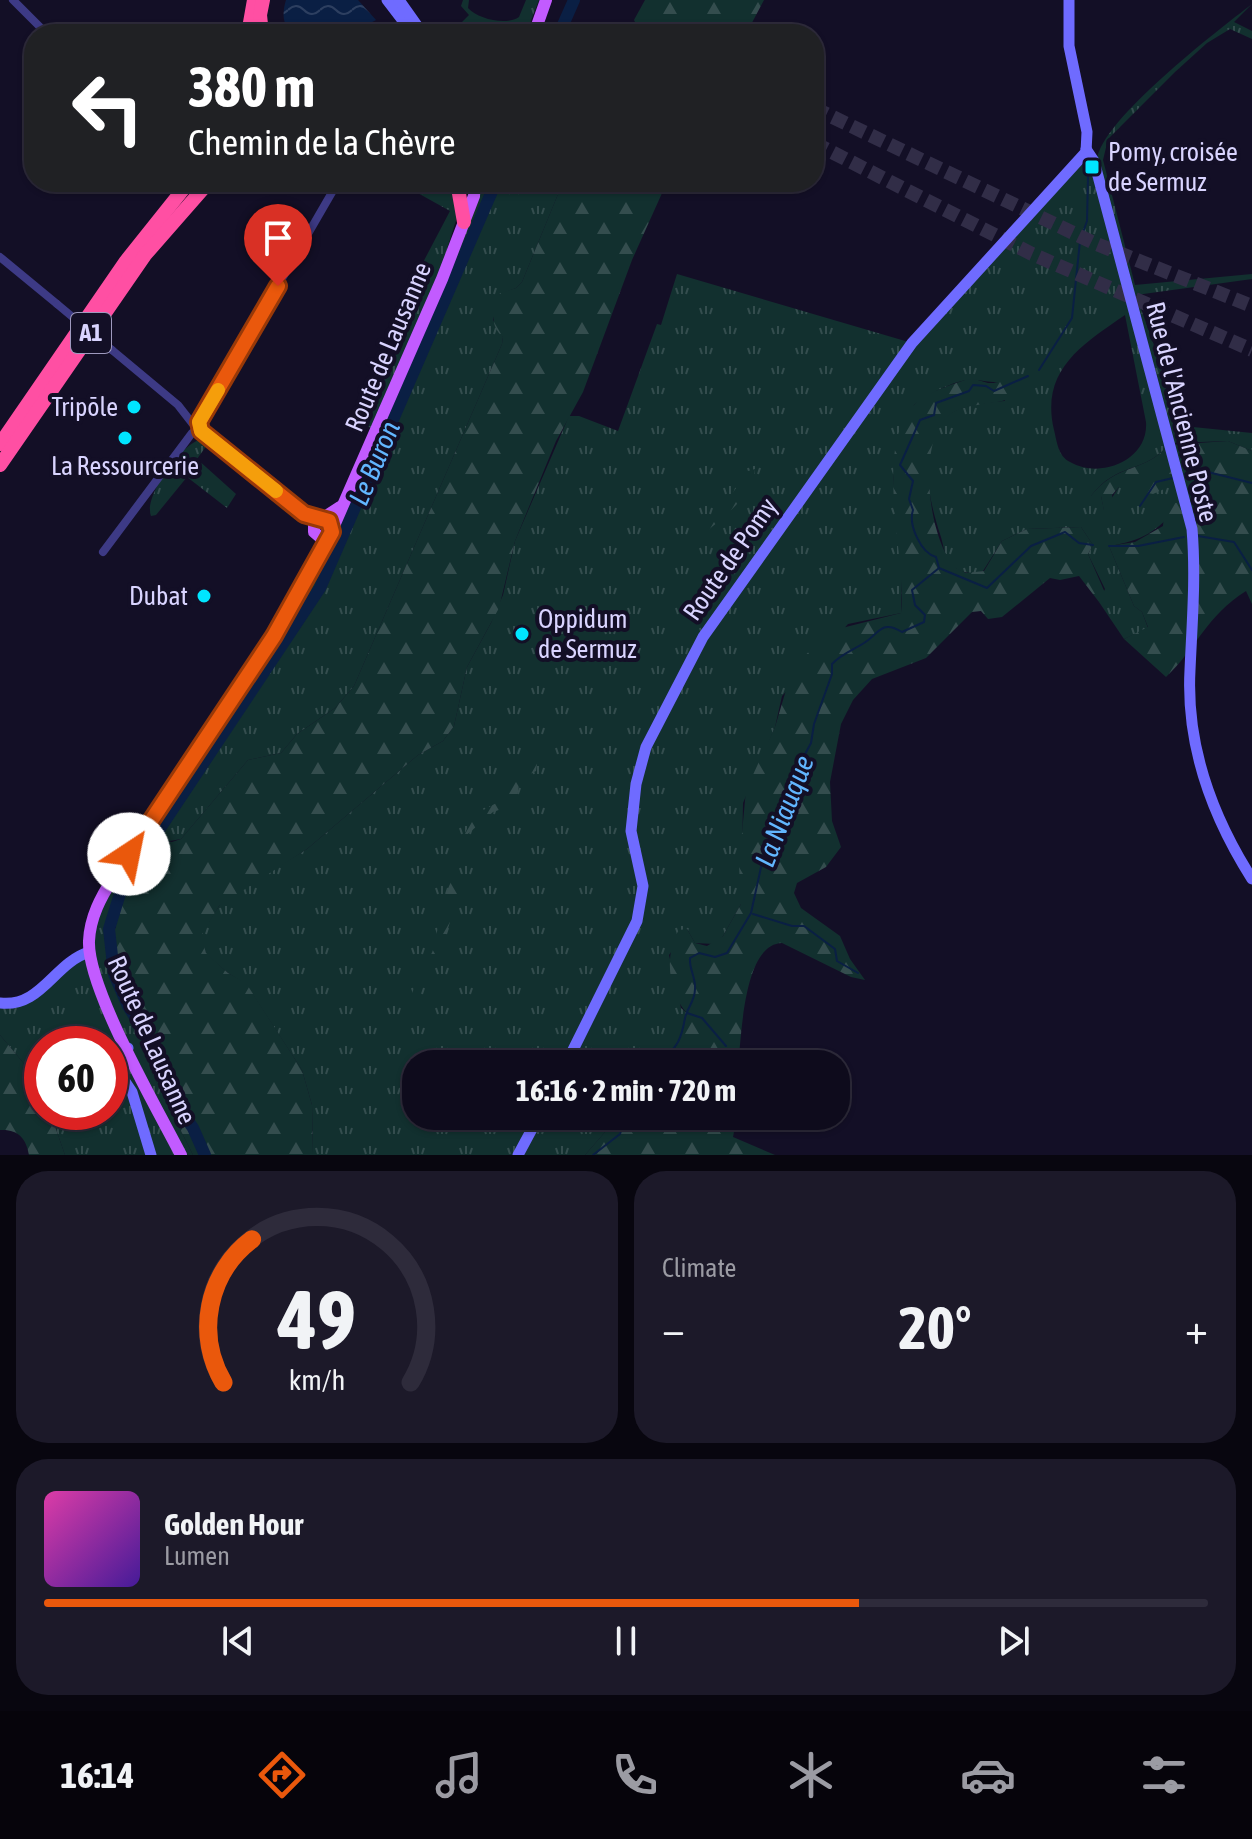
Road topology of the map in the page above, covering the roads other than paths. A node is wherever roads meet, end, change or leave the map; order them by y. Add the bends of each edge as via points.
1 (13, 0) edge
2 (254, 0) edge
3 (263, 0) edge
4 (387, 0) edge
5 (399, 0) edge
6 (546, 0) edge
7 (1069, 0) edge
8 (37, 24) edge
9 (250, 24) edge
10 (261, 24) edge
11 (405, 24) edge
12 (416, 24) edge
13 (538, 24) edge
14 (1086, 149) junction
15 (182, 192) edge
16 (201, 192) edge
17 (332, 192) edge
18 (460, 192) edge
19 (466, 192) edge
20 (472, 192) edge
21 (466, 216) junction
22 (0, 257) edge
23 (22, 414) junction
24 (196, 427) junction
25 (0, 437) edge
26 (0, 444) edge
27 (0, 465) edge
28 (322, 528) junction
29 (103, 552) dead end
30 (1252, 879) edge
31 (89, 952) junction
32 (0, 1003) edge
33 (117, 1026) edge
34 (128, 1048) edge
35 (573, 1050) edge
36 (128, 1086) edge
37 (531, 1130) edge
38 (151, 1155) edge
39 (181, 1155) edge
40 (518, 1155) edge

1 - 8 street
2 - 9 highway
3 - 10 highway
4 - 11 street
5 - 12 street
6 - 13 main road
7 - 14 street, Rue de l'Ancienne Poste via 1069,46
14 - 30 street, Rue de l'Ancienne Poste via 1094,161 1192,529 1189,671 1197,753 1216,811
14 - 35 street, Route de Pomy via 912,343 703,637 646,747 636,784 631,831 643,886 637,921
15 - 23 highway, A1 via 126,261
16 - 27 highway, A1 via 135,269
17 - 24 street
18 - 21 highway
19 - 21 main road, Route de Lausanne
20 - 21 main road, Route de Lausanne
21 - 28 main road, Route de Lausanne via 344,501
22 - 24 street, bridge via 178,405
23 - 25 highway
23 - 26 highway, A1
24 - 28 street
24 - 29 street
28 - 31 main road, Route de Lausanne via 310,573 266,649 105,890 91,923
31 - 32 street via 31,997
31 - 33 main road, Route de Lausanne
34 - 39 main road, Route de Lausanne
36 - 38 street
37 - 40 street

